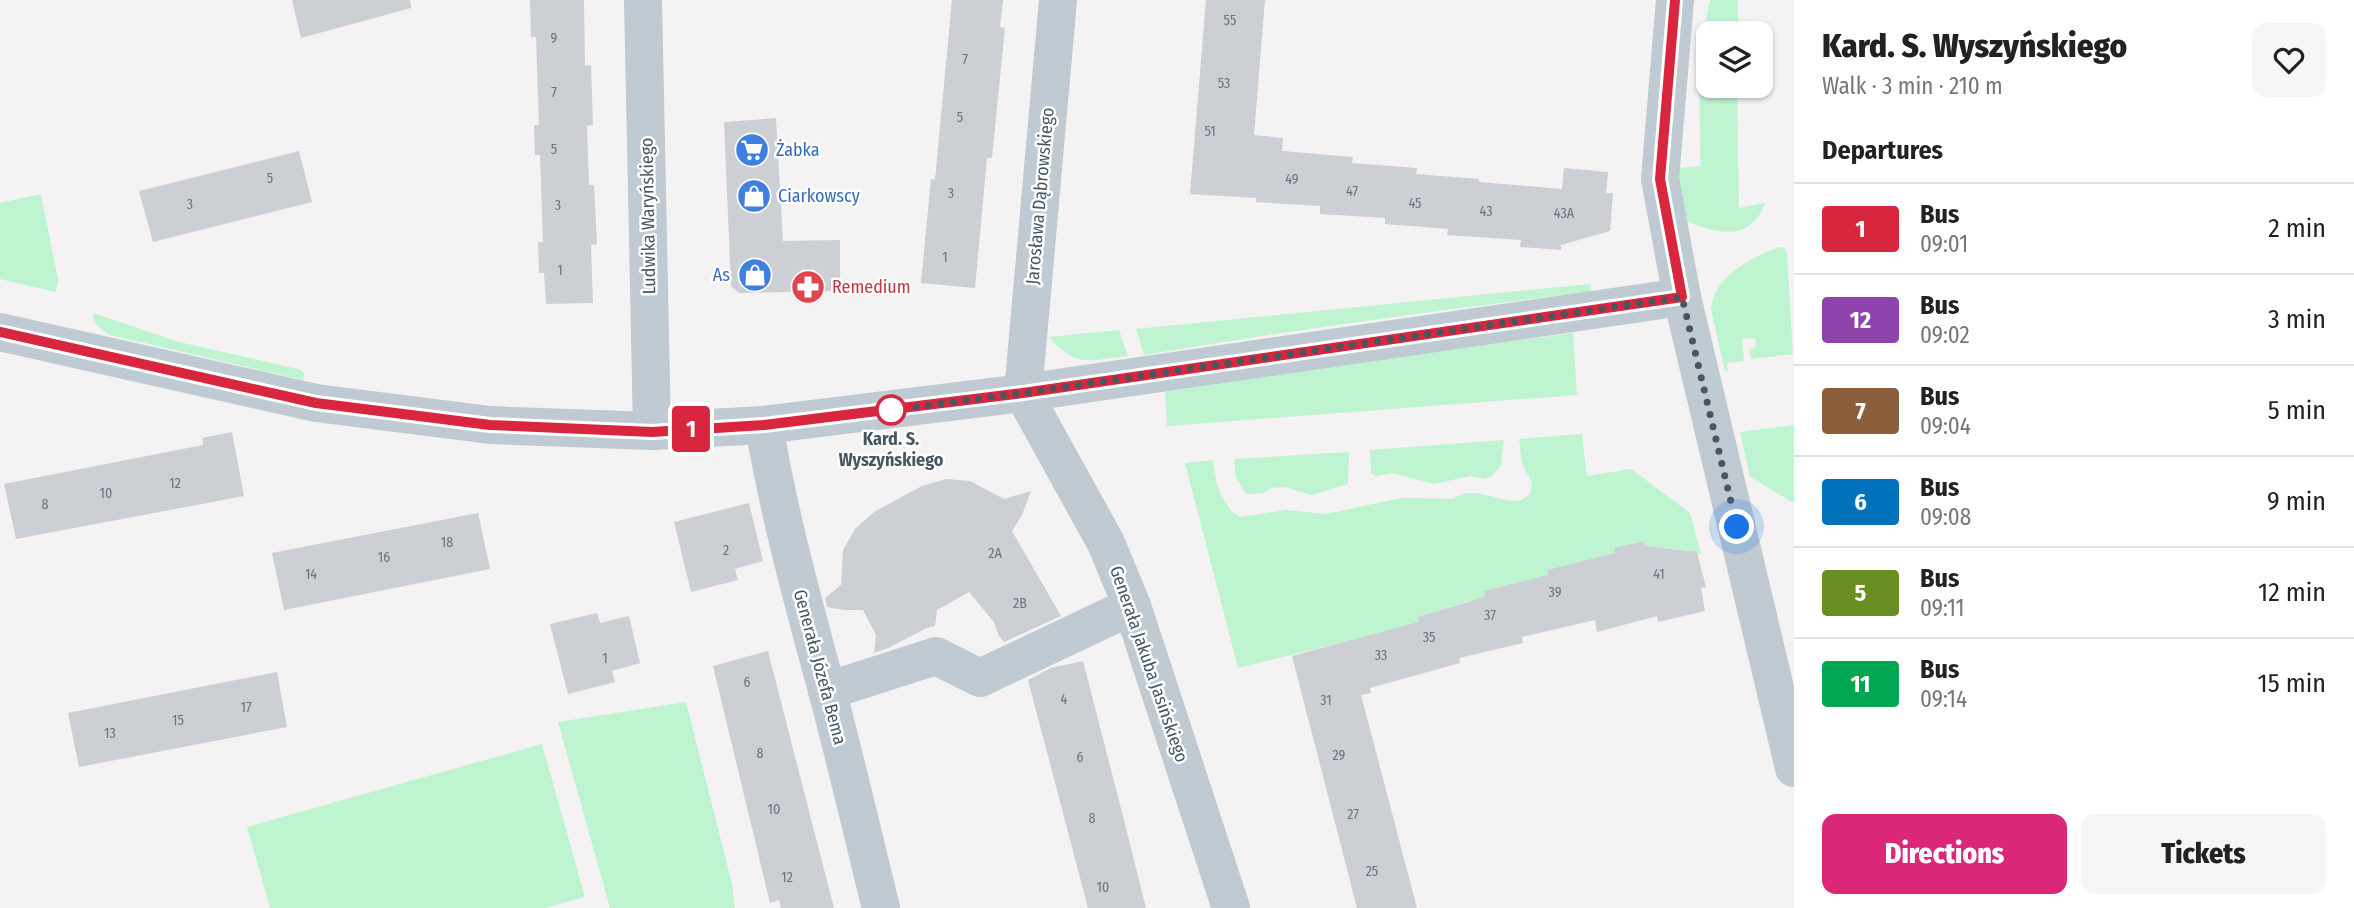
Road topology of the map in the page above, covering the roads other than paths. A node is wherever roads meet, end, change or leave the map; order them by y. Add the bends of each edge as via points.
1 (643, 0) edge
2 (1058, 0) edge
3 (1675, 0) edge
4 (1682, 297) junction
5 (0, 332) edge
6 (1023, 393) junction
7 (764, 425) junction
8 (652, 432) junction
9 (1132, 606) junction
10 (827, 691) junction
11 (1794, 768) edge
12 (881, 908) edge
13 (1231, 908) edge

1 - 8 street, Ludwika Waryńskiego
2 - 6 street, Jarosława Dąbrowskiego
3 - 4 street via 1660,179
4 - 6 street
4 - 11 street
5 - 8 street via 316,403 490,425
6 - 7 street
6 - 9 street, Generała Jakuba Jasińskiego via 1106,543
7 - 8 street
7 - 10 street, Generała Józefa Bema via 803,608
9 - 10 street via 980,678 936,656
9 - 13 street, Generała Jakuba Jasińskiego
10 - 12 street, Generała Józefa Bema

